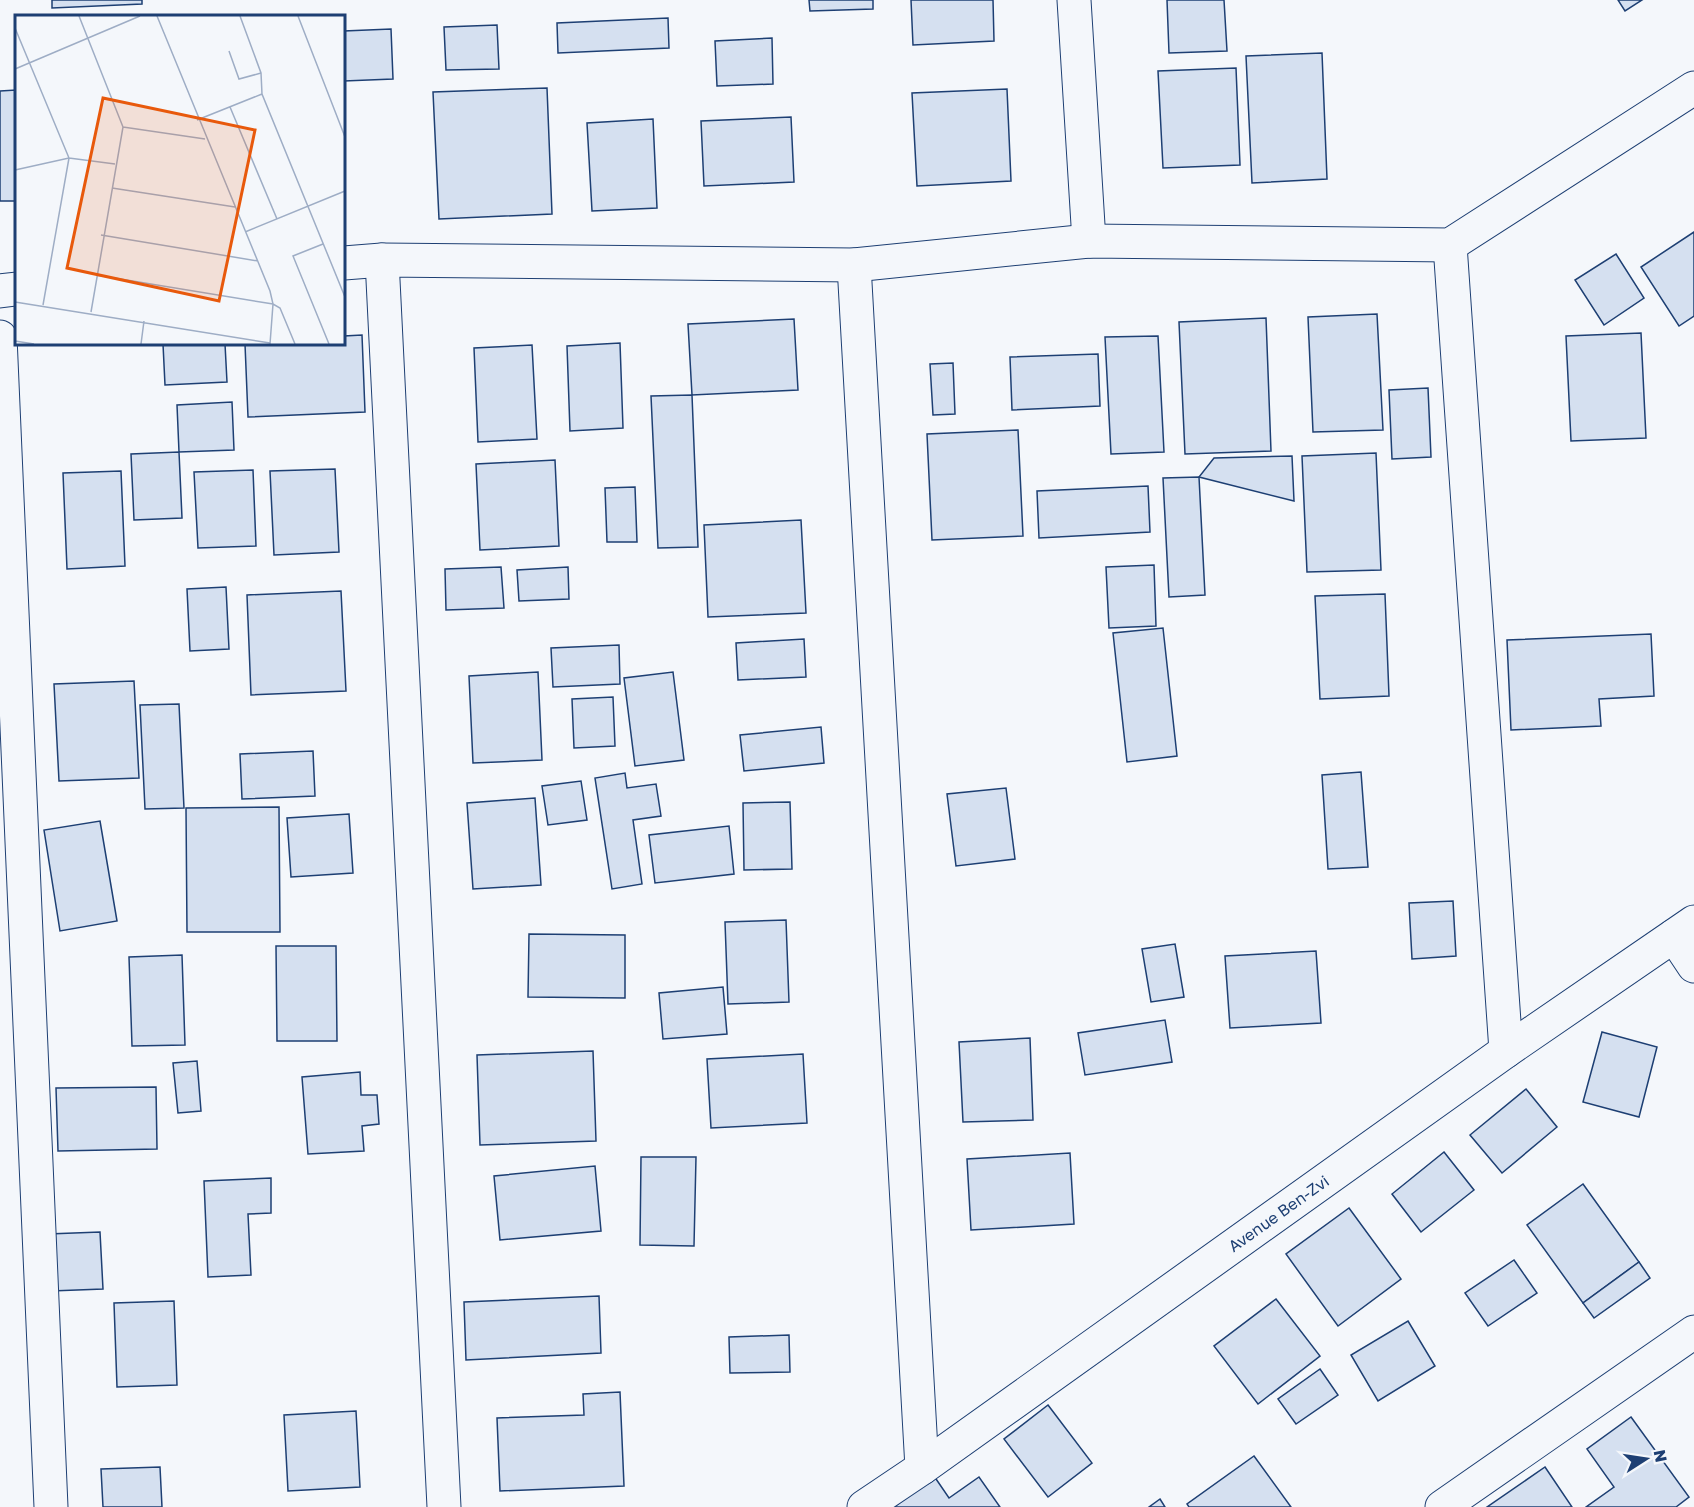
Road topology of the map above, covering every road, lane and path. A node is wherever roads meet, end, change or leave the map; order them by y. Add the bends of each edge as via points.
1 (1074, 0) edge
2 (1694, 88) edge
3 (1089, 241) junction
4 (1450, 244) junction
5 (382, 260) junction
6 (345, 263) edge
7 (854, 265) junction
8 (15, 289) edge
9 (0, 291) edge
10 (0, 337) edge
11 (1684, 929) edge
12 (1694, 966) edge
13 (1506, 1051) junction
14 (1694, 1332) edge
15 (922, 1468) junction
16 (51, 1507) edge
17 (444, 1507) edge
18 (864, 1507) edge
19 (1442, 1507) edge

1 - 3 street
2 - 4 street
3 - 4 street
3 - 7 street
4 - 13 street
5 - 6 street
5 - 7 street
5 - 17 street
7 - 15 street
8 - 9 street
10 - 16 street
11 - 12 street
11 - 13 street, Avenue Ben-Zvi
13 - 15 street, Avenue Ben-Zvi
14 - 19 street
15 - 18 street, Avenue Ben-Zvi

